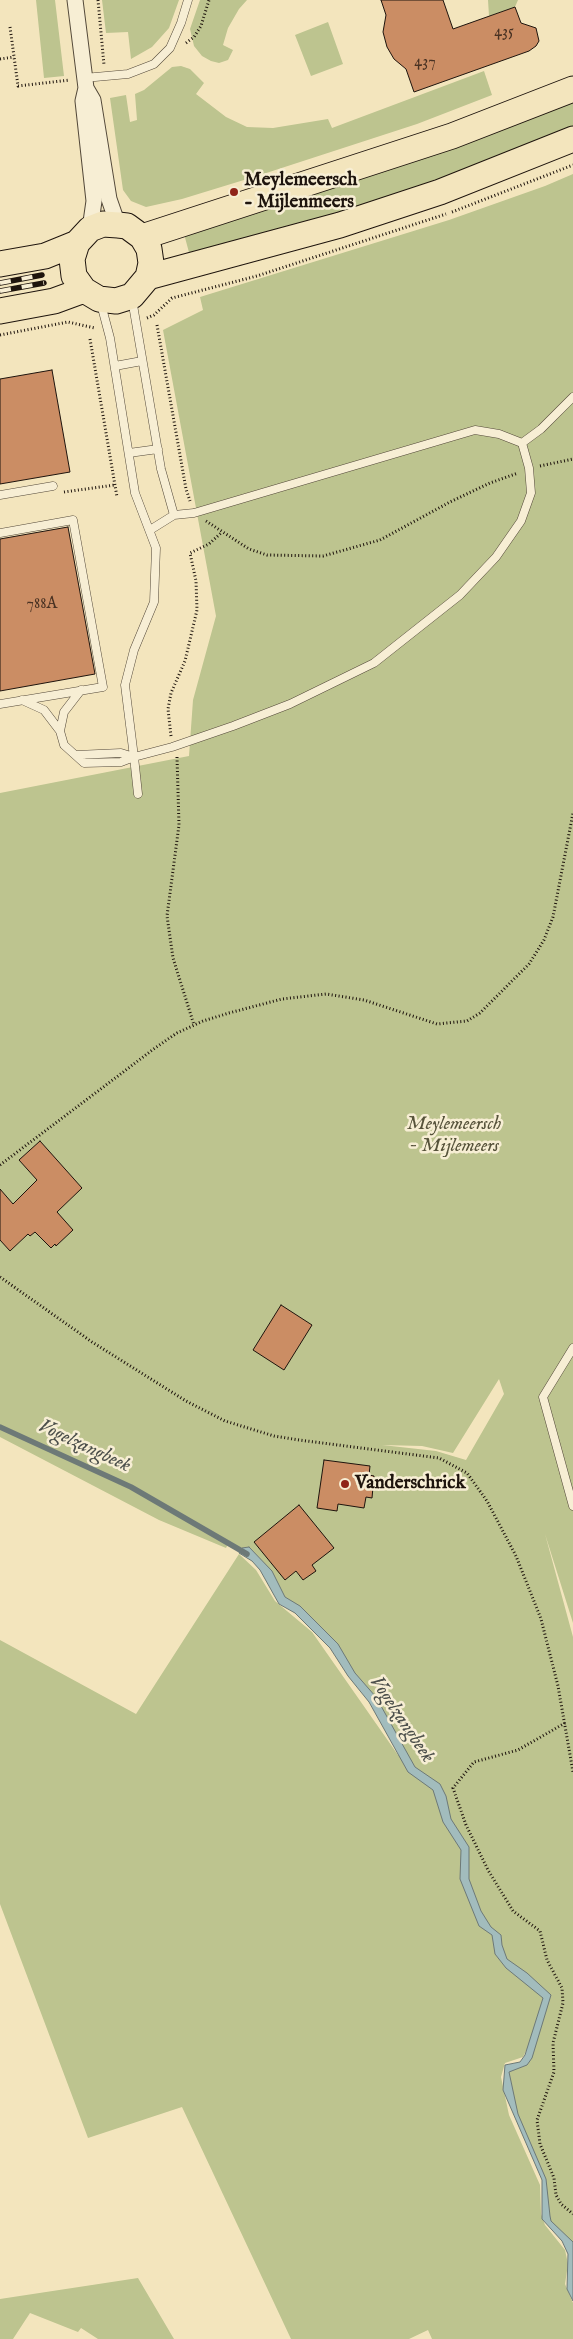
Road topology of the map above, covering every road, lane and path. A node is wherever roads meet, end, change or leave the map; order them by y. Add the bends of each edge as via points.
1 (75, 0) edge
2 (188, 0) edge
3 (209, 0) edge
4 (10, 27) dead end
5 (182, 47) dead end
6 (14, 57) junction
7 (0, 59) edge
8 (85, 83) junction
9 (573, 89) edge
10 (573, 139) edge
11 (118, 225) junction
12 (83, 236) junction
13 (142, 237) junction
14 (0, 264) edge
15 (140, 286) junction
16 (92, 295) junction
17 (0, 311) edge
18 (90, 339) dead end
19 (142, 361) junction
20 (115, 366) junction
21 (573, 397) edge
22 (522, 442) junction
23 (158, 449) junction
24 (129, 453) junction
25 (568, 461) dead end
26 (573, 465) edge
27 (115, 484) junction
28 (53, 486) joint
29 (0, 495) edge
30 (117, 497) dead end
31 (174, 515) junction
32 (150, 530) junction
33 (0, 533) edge
34 (221, 533) dead end
35 (81, 690) junction
36 (22, 700) junction
37 (0, 704) edge
38 (60, 731) junction
39 (174, 746) junction
40 (134, 757) junction
41 (138, 794) dead end
42 (573, 813) edge
43 (194, 1025) junction
44 (0, 1166) edge
45 (0, 1277) edge
46 (573, 1348) edge
47 (573, 1506) edge
48 (565, 1723) junction
49 (573, 1772) edge
50 (573, 2214) edge

1 - 8 street
2 - 8 lane via 170,48 154,64 128,74
3 - 5 path via 201,26
4 - 6 path
6 - 7 path
6 - 8 path via 18,86
8 - 11 street via 93,100 109,199
8 - 12 street via 83,101 94,202
9 - 13 main road via 452,136
10 - 15 main road via 440,192
11 - 12 main road via 103,224
11 - 13 main road via 127,226
12 - 14 main road via 45,256
12 - 16 main road via 72,259 74,276
13 - 15 main road via 149,249 151,263
15 - 16 main road via 116,301
15 - 19 lane
16 - 17 main road
16 - 20 lane via 110,338
18 - 27 path
19 - 20 lane
19 - 23 lane
20 - 24 lane
21 - 22 lane via 541,429
22 - 31 lane via 476,430 194,512
22 - 39 lane via 531,493 521,521 496,557 460,595 374,663 290,704
23 - 24 lane
23 - 31 lane
24 - 32 lane via 135,493
25 - 26 path
27 - 28 path via 56,493
27 - 30 path
28 - 29 lane
31 - 32 lane
32 - 40 lane via 156,548 154,602 134,650 126,685
33 - 35 lane via 73,520 103,687
34 - 39 path via 209,544 190,553 197,610 187,655 168,709
35 - 36 lane
35 - 38 lane via 64,712
36 - 37 lane
36 - 38 lane via 44,710
38 - 40 lane via 64,745 84,763 121,762
39 - 40 lane
39 - 43 path via 178,825 167,916 173,958
40 - 41 lane
42 - 43 path via 553,917 544,940 530,964 490,1004 467,1021 437,1024 364,1000 326,994 258,1005
43 - 44 path via 155,1048
45 - 48 path via 92,1342 186,1401 225,1421 274,1436 439,1458 463,1470 487,1501 516,1556 548,1642
46 - 47 lane via 544,1397
48 - 49 path
48 - 50 path via 518,1750 474,1762 453,1788 466,1825 488,1870 513,1911 540,1931 547,1960 562,1988 563,2003 553,2043 554,2072 537,2120 540,2144 554,2178 556,2195

